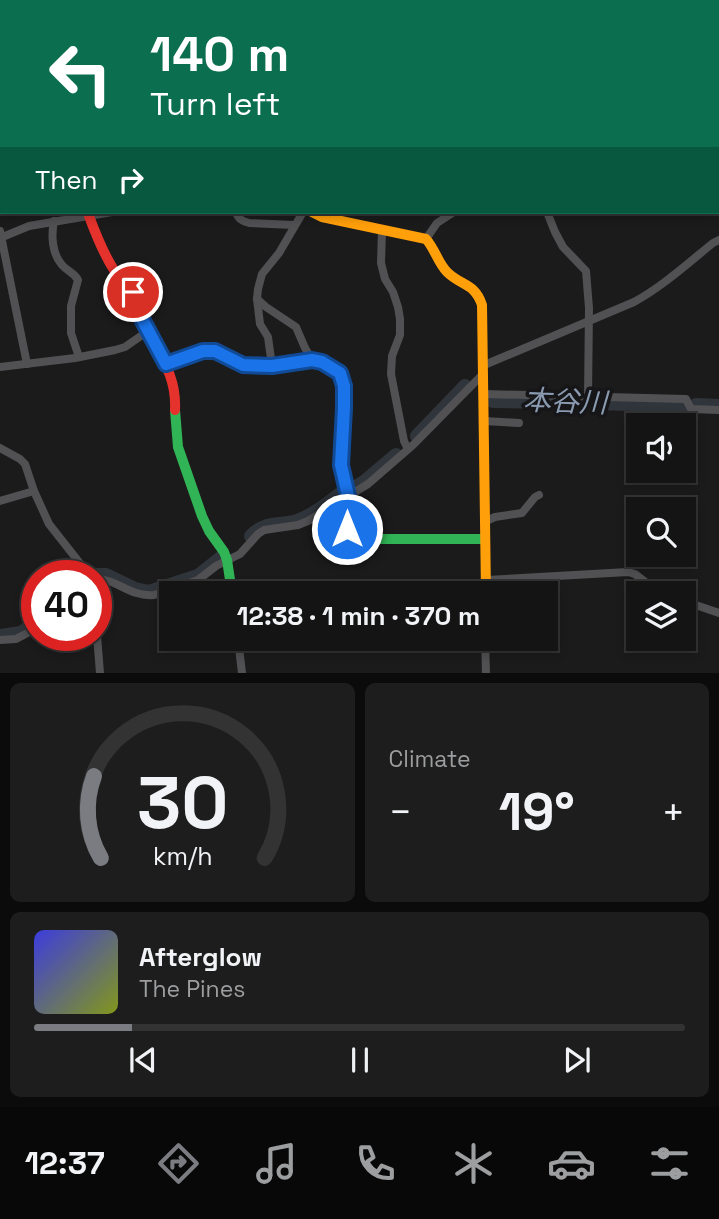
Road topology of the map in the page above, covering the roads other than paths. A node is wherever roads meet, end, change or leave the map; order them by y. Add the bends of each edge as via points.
1 (95, 214) edge
2 (237, 214) edge
3 (302, 214) edge
4 (316, 214) edge
5 (451, 214) edge
6 (548, 214) edge
7 (349, 218) edge
8 (54, 221) junction
9 (294, 225) junction
10 (382, 231) junction
11 (0, 235) edge
12 (426, 239) junction
13 (719, 240) edge
14 (257, 299) junction
15 (589, 320) junction
16 (148, 331) junction
17 (79, 357) junction
18 (312, 360) junction
19 (27, 364) junction
20 (166, 364) junction
21 (272, 366) junction
22 (0, 367) edge
23 (482, 370) junction
24 (483, 394) junction
25 (588, 397) junction
26 (719, 410) edge
27 (484, 421) junction
28 (519, 423) dead end
29 (0, 448) edge
30 (408, 449) junction
31 (34, 491) junction
32 (539, 495) dead end
33 (348, 496) junction
34 (0, 501) edge
35 (484, 522) junction
36 (484, 539) junction
37 (77, 560) edge
38 (227, 560) junction
39 (486, 580) joint
40 (230, 581) edge
41 (644, 581) edge
42 (112, 582) edge
43 (696, 605) edge
44 (719, 612) edge
45 (21, 636) edge
46 (0, 640) edge
47 (98, 651) edge
48 (239, 651) edge
49 (485, 651) edge
50 (100, 673) edge
51 (242, 673) edge
52 (486, 673) edge

1 - 8 street
1 - 16 street via 98,241 133,292
2 - 9 street via 242,221
3 - 9 street
4 - 7 street
5 - 12 street via 437,223
6 - 15 street via 563,247 586,271
7 - 10 street
8 - 11 street
8 - 17 street via 57,257 78,280 71,306 71,333
9 - 14 street via 262,274
10 - 12 street
10 - 30 street via 381,263 401,327 391,374
11 - 19 street
12 - 23 street via 446,271 470,284 480,296
13 - 15 street via 648,294
14 - 18 street via 296,327
14 - 21 street
15 - 23 street
15 - 25 street
16 - 17 street via 125,347
16 - 20 street
17 - 19 street
18 - 21 street
18 - 33 street via 335,369 342,379 341,465
19 - 22 street
20 - 21 street via 215,351 243,365
20 - 38 street via 175,390 178,447 202,516
23 - 24 street
23 - 30 street
24 - 25 street
24 - 27 street
25 - 26 street via 686,399 691,409
27 - 28 street
27 - 35 street
29 - 31 street via 25,464
30 - 33 street
31 - 34 street
31 - 37 street via 49,524
32 - 35 street via 522,513
33 - 36 street via 348,534 356,539
33 - 38 street via 298,525 264,530 240,554
35 - 36 street
36 - 39 street
38 - 40 street
38 - 42 street via 198,580 155,595 135,594
39 - 41 street via 628,572
43 - 44 street
45 - 46 street
47 - 50 street
48 - 51 street
49 - 52 street

